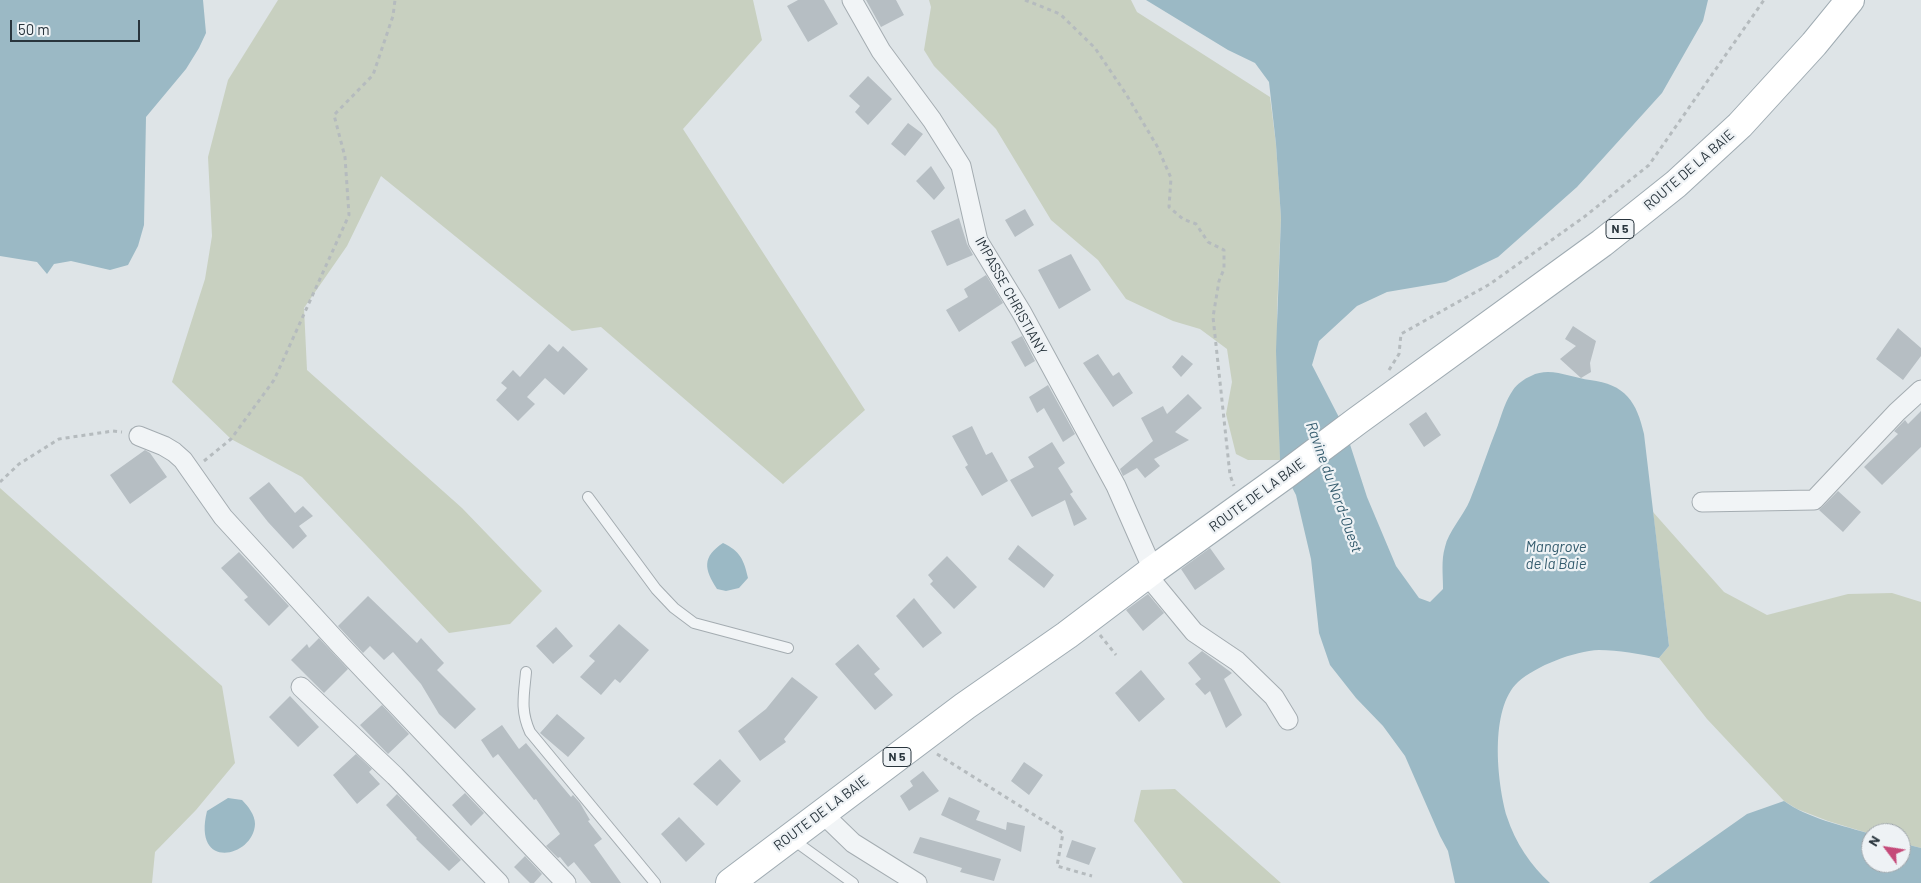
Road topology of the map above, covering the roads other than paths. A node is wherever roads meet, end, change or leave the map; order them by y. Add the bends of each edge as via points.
1 (852, 0) edge
2 (1850, 0) edge
3 (1921, 390) edge
4 (140, 436) road end
5 (588, 497) dead end
6 (1702, 502) dead end
7 (1150, 573) junction
8 (788, 648) dead end
9 (526, 672) dead end
10 (301, 687) dead end
11 (1288, 720) dead end
12 (822, 813) junction
13 (790, 837) junction
14 (499, 883) edge
15 (566, 883) edge
16 (655, 883) edge
17 (730, 883) edge
18 (853, 883) edge
19 (917, 883) edge

1 - 7 street, IMPASSE CHRISTIANY via 881,51 961,166 978,241 1022,313 1116,486
2 - 7 main road, ROUTE DE LA BAIE / N 5 via 1746,119 1676,184 1595,248
3 - 6 street via 1814,500
4 - 15 street via 174,452 192,472 222,517
5 - 8 lane via 656,589 674,608 694,623
7 - 11 street, IMPASSE CHRISTIANY via 1194,632 1226,652 1264,686
7 - 12 main road, ROUTE DE LA BAIE / N 5
9 - 16 lane via 522,706 530,732
10 - 14 street via 395,776
12 - 13 main road, ROUTE DE LA BAIE / N 5
12 - 19 street via 853,843
13 - 17 main road, ROUTE DE LA BAIE / N 5
13 - 18 lane

